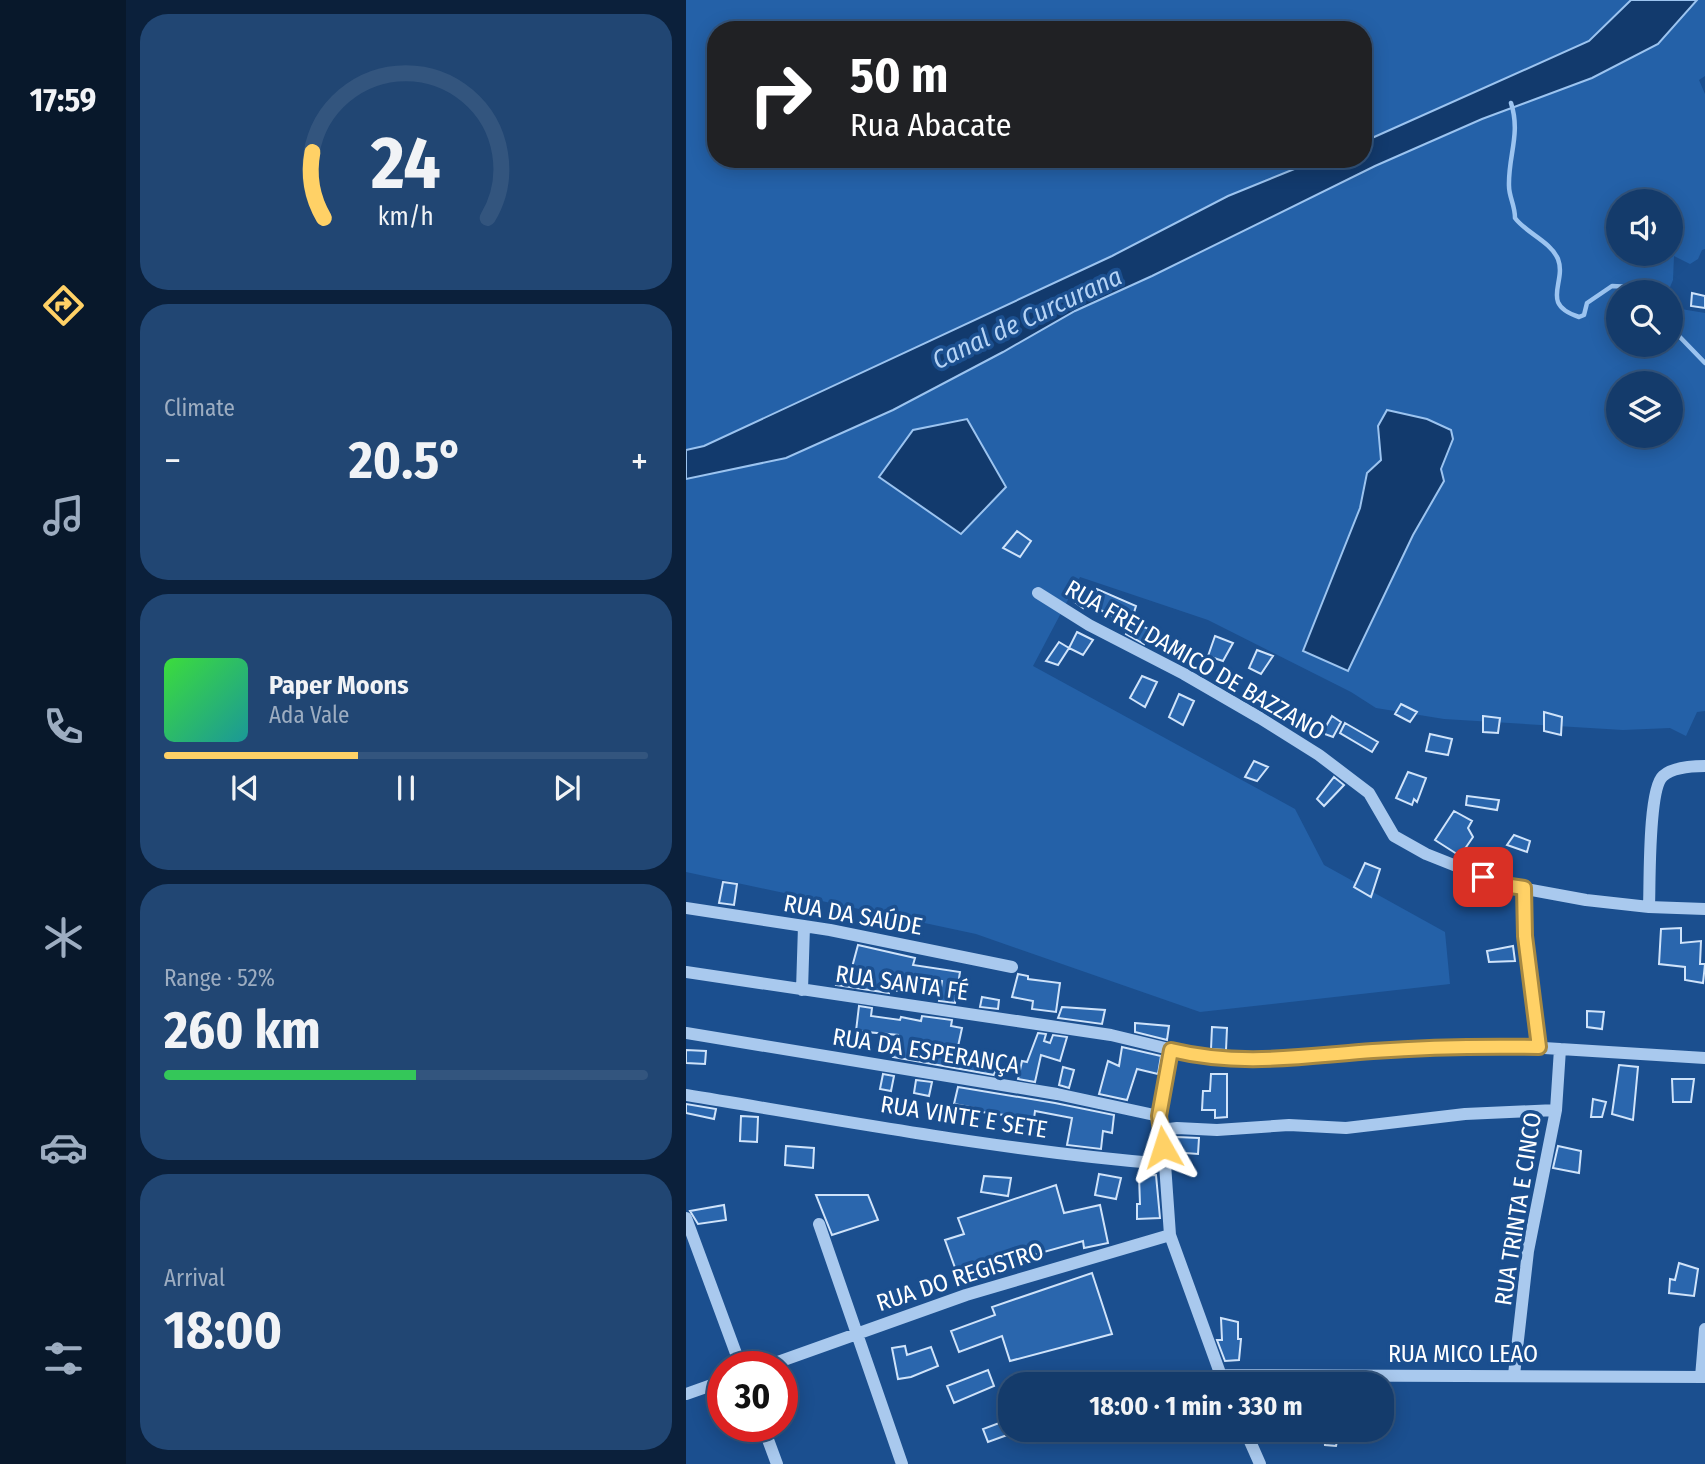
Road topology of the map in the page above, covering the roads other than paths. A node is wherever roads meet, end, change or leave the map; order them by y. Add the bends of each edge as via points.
1 (1038, 593) dead end
2 (1705, 766) edge
3 (1524, 888) junction
4 (1649, 907) junction
5 (686, 908) edge
6 (1705, 909) edge
7 (804, 926) junction
8 (1012, 967) dead end
9 (686, 972) edge
10 (802, 990) junction
11 (686, 1033) edge
12 (1539, 1047) junction
13 (1560, 1049) junction
14 (1171, 1050) junction
15 (1705, 1058) edge
16 (686, 1095) edge
17 (1556, 1110) junction
18 (1159, 1116) junction
19 (1161, 1130) junction
20 (1165, 1164) junction
21 (686, 1218) edge
22 (819, 1224) dead end
23 (1170, 1235) junction
24 (1705, 1329) edge
25 (858, 1332) junction
26 (735, 1351) edge
27 (798, 1354) edge
28 (1219, 1372) edge
29 (1514, 1376) junction
30 (1394, 1377) edge
31 (1703, 1377) edge
32 (707, 1387) edge
33 (686, 1394) edge
34 (768, 1442) edge
35 (1250, 1442) edge
36 (776, 1464) edge
37 (902, 1464) edge
38 (1260, 1464) edge

1 - 3 street, RUA FREI DAMICO DE BAZZANO via 1319,755 1369,793 1401,842 1504,885
2 - 4 street via 1664,774 1656,789
3 - 4 street, RUA FREI DAMICO DE BAZZANO
3 - 12 street via 1525,936
4 - 6 street, RUA FREI DAMICO DE BAZZANO
5 - 7 street, RUA DA SAÚDE
7 - 8 street, RUA DA SAÚDE
7 - 10 street
9 - 10 street, RUA SANTA FÉ
10 - 14 street, RUA SANTA FÉ via 1111,1035
11 - 18 street, RUA DA ESPERANÇA via 1057,1094
12 - 13 street, RUA SANTA FÉ
12 - 14 street, RUA SANTA FÉ via 1373,1051 1269,1060
13 - 15 street, RUA SANTA FÉ
13 - 17 street, RUA TRINTA E CINCO
14 - 18 street
16 - 20 street, RUA VINTE E SETE via 967,1140
17 - 19 street via 1465,1114 1346,1128 1289,1125
17 - 29 street, RUA TRINTA E CINCO via 1533,1218
18 - 19 street
19 - 20 street
20 - 23 street
21 - 26 street
22 - 25 street
23 - 25 street, RUA DO REGISTRO via 965,1295
23 - 28 street
24 - 31 street
25 - 27 street, RUA DO REGISTRO
25 - 37 street
29 - 30 street, RUA MICO LEAO
29 - 31 street, RUA MICO LEAO
32 - 33 street
34 - 36 street
35 - 38 street

